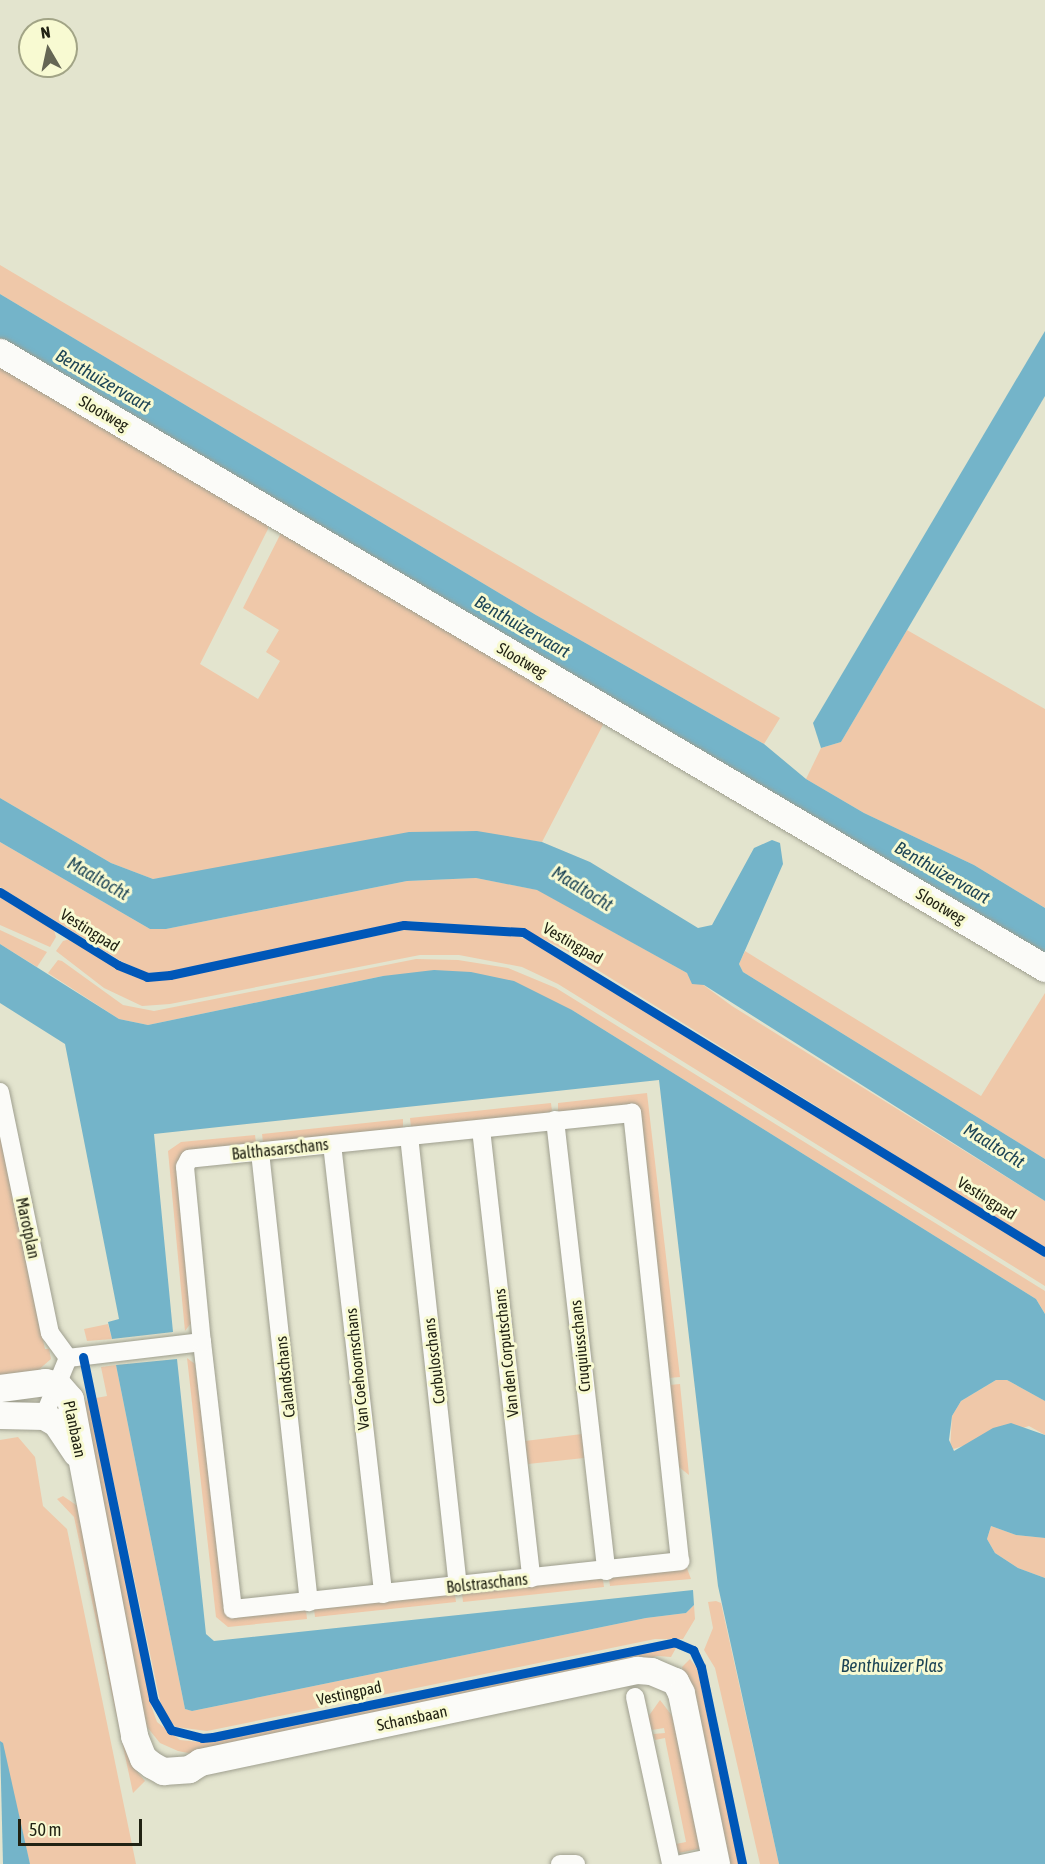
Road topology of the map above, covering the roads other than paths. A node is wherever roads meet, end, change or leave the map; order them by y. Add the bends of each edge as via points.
1 (0, 352) edge
2 (1045, 968) edge
3 (0, 1092) edge
4 (555, 1120) junction
5 (481, 1129) junction
6 (409, 1136) junction
7 (332, 1144) junction
8 (260, 1152) junction
9 (202, 1342) junction
10 (68, 1358) junction
11 (58, 1384) junction
12 (0, 1388) edge
13 (0, 1415) edge
14 (44, 1416) junction
15 (82, 1465) junction
16 (606, 1571) junction
17 (531, 1578) junction
18 (458, 1586) junction
19 (383, 1594) junction
20 (309, 1602) junction
21 (629, 1686) junction
22 (716, 1861) edge
23 (560, 1864) edge
24 (576, 1864) edge
25 (671, 1864) edge
26 (681, 1864) edge

1 - 2 street, Slootweg
3 - 10 street, Marotplan via 50,1333
4 - 5 street, Balthasarschans
4 - 16 street, Cruquiusschans
4 - 16 street, Bolstraschans via 632,1113 635,1125 680,1562
5 - 6 street, Balthasarschans
5 - 17 street, Van den Corputschans
6 - 7 street, Balthasarschans
6 - 18 street, Corbuloschans
7 - 8 street, Balthasarschans
7 - 19 street, Van Coehoornschans
8 - 9 street, Balthasarschans via 189,1159 185,1167
8 - 20 street, Calandschans
9 - 10 street
9 - 20 street, Bolstraschans via 233,1609
10 - 11 street
11 - 12 street, Planbaan via 36,1381
11 - 14 street
11 - 15 street, Planbaan via 70,1399
13 - 14 street, Planbaan
14 - 15 street, Planbaan via 61,1429
15 - 21 street, Schansbaan via 130,1708 144,1737 158,1752 171,1758 200,1762
16 - 17 street, Bolstraschans
17 - 18 street, Bolstraschans
18 - 19 street, Bolstraschans
19 - 20 street, Bolstraschans
21 - 22 street, Schansbaan via 651,1671 675,1681 684,1700 682,1706
21 - 25 street
22 - 26 street
23 - 24 street

